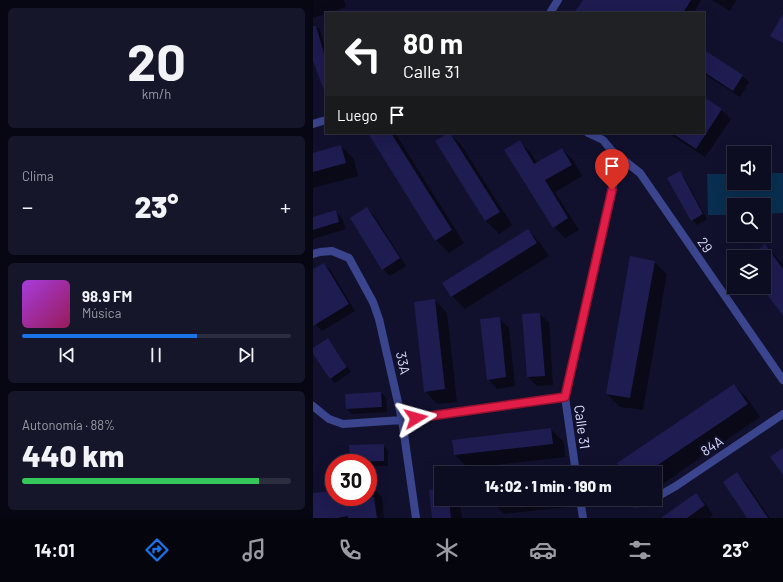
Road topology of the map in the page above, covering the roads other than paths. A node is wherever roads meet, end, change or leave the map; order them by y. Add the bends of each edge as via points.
1 (558, 0) edge
2 (551, 12) edge
3 (325, 120) edge
4 (313, 124) edge
5 (590, 134) edge
6 (612, 151) junction
7 (313, 254) edge
8 (783, 380) edge
9 (565, 397) junction
10 (313, 406) edge
11 (783, 414) edge
12 (402, 420) junction
13 (575, 466) edge
14 (662, 493) edge
15 (581, 506) edge
16 (415, 518) edge
17 (583, 518) edge

1 - 2 street
3 - 4 street
5 - 6 street, 29 via 603,140
6 - 8 street, 29 via 640,173
6 - 9 street, Calle 31 via 615,176
7 - 12 street, 33A via 332,251 349,258 373,302
9 - 12 street
9 - 13 street, Calle 31
10 - 12 street via 329,419 343,424
11 - 14 street, 84A
12 - 16 street, 33A
15 - 17 street

